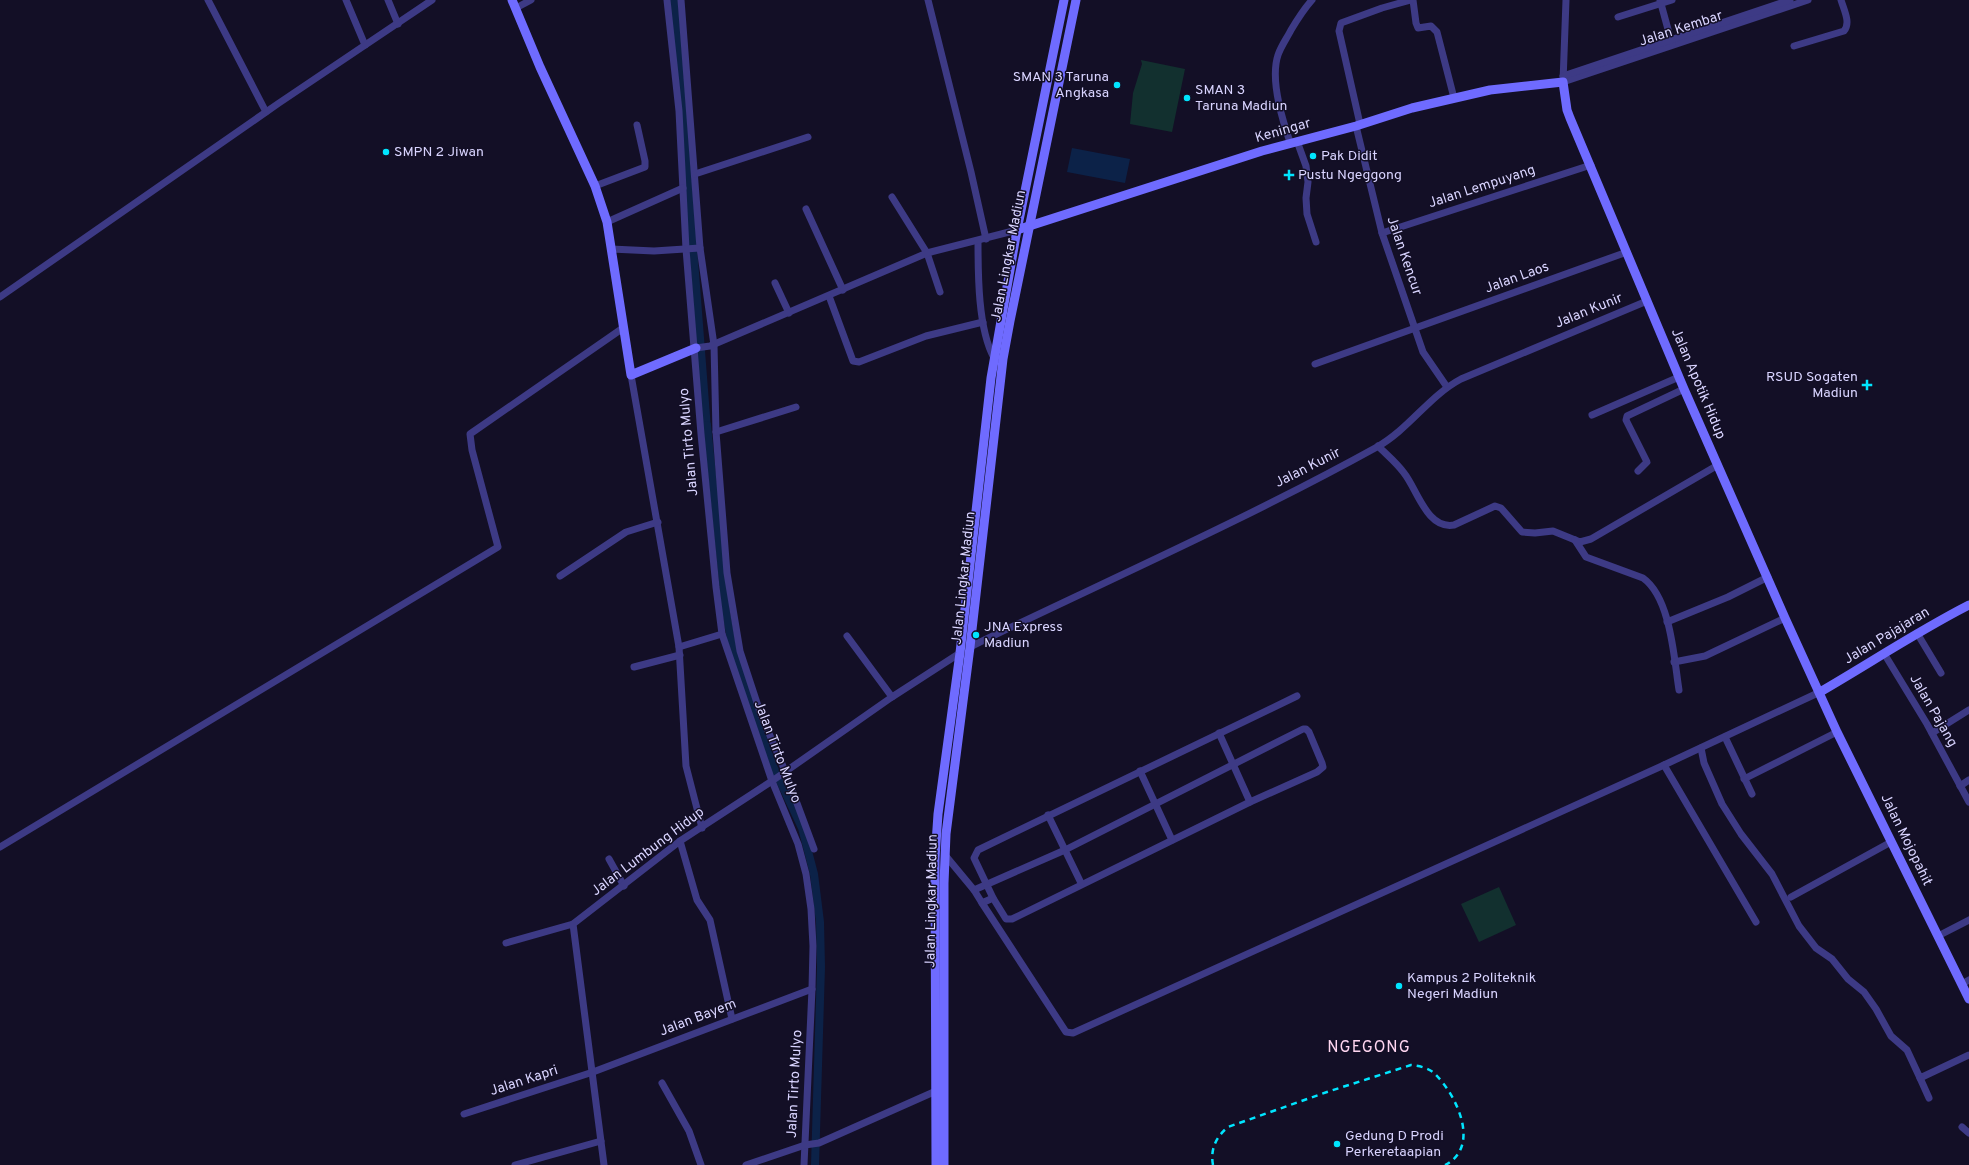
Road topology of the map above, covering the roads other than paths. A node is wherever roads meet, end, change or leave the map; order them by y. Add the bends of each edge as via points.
1 (208, 0) edge
2 (346, 0) edge
3 (388, 0) edge
4 (432, 0) edge
5 (531, 0) edge
6 (667, 0) edge
7 (681, 0) edge
8 (928, 0) edge
9 (1064, 0) edge
10 (1076, 0) edge
11 (1312, 0) edge
12 (1412, 0) edge
13 (1566, 0) edge
14 (1672, 0) edge
15 (1790, 0) edge
16 (1808, 0) edge
17 (1841, 0) edge
18 (1660, 2) edge
19 (514, 4) edge
20 (1618, 16) dead end
21 (398, 24) junction
22 (1728, 24) junction
23 (1671, 43) junction
24 (365, 45) junction
25 (1794, 46) dead end
26 (1050, 72) junction
27 (1060, 75) junction
28 (1563, 79) junction
29 (1454, 98) junction
30 (266, 112) junction
31 (637, 125) dead end
32 (1358, 125) junction
33 (808, 137) dead end
34 (1293, 142) junction
35 (1591, 165) junction
36 (695, 174) junction
37 (595, 186) junction
38 (683, 188) junction
39 (892, 196) dead end
40 (806, 209) dead end
41 (607, 222) junction
42 (1029, 226) junction
43 (1017, 230) junction
44 (1382, 233) junction
45 (986, 239) junction
46 (978, 241) junction
47 (1316, 242) dead end
48 (699, 248) junction
49 (611, 249) junction
50 (687, 249) junction
51 (1628, 252) junction
52 (927, 253) junction
53 (775, 283) dead end
54 (843, 290) junction
55 (940, 292) dead end
56 (829, 296) junction
57 (0, 297) edge
58 (1647, 301) junction
59 (790, 313) junction
60 (983, 322) junction
61 (623, 328) junction
62 (1415, 328) junction
63 (712, 346) junction
64 (695, 349) junction
65 (999, 359) junction
66 (1315, 364) dead end
67 (632, 375) junction
68 (1679, 377) junction
69 (1447, 388) junction
70 (1684, 389) junction
71 (796, 407) dead end
72 (1592, 415) dead end
73 (716, 432) junction
74 (1378, 446) junction
75 (1718, 465) junction
76 (1638, 471) dead end
77 (658, 522) junction
78 (1575, 540) junction
79 (560, 576) dead end
80 (1768, 578) junction
81 (1969, 605) edge
82 (1785, 618) junction
83 (1667, 622) junction
84 (1917, 633) junction
85 (722, 634) junction
86 (847, 636) dead end
87 (970, 646) junction
88 (679, 647) junction
89 (960, 653) junction
90 (680, 655) junction
91 (1885, 655) junction
92 (1674, 662) junction
93 (634, 667) dead end
94 (1941, 673) dead end
95 (1679, 690) dead end
96 (1820, 692) junction
97 (1297, 696) dead end
98 (892, 697) junction
99 (1969, 710) edge
100 (1837, 732) junction
101 (1219, 733) junction
102 (1932, 733) junction
103 (1725, 737) junction
104 (1701, 748) junction
105 (1232, 764) junction
106 (1664, 765) junction
107 (1140, 771) junction
108 (784, 772) junction
109 (1744, 779) junction
110 (773, 780) junction
111 (1969, 780) edge
112 (1960, 786) junction
113 (1752, 794) dead end
114 (1250, 802) junction
115 (1969, 802) edge
116 (1155, 803) junction
117 (1048, 815) junction
118 (702, 828) junction
119 (1172, 840) junction
120 (680, 842) junction
121 (1891, 842) junction
122 (0, 847) edge
123 (814, 849) dead end
124 (1065, 850) junction
125 (945, 855) junction
126 (609, 859) dead end
127 (1081, 883) junction
128 (986, 885) junction
129 (624, 886) junction
130 (974, 890) junction
131 (1791, 897) dead end
132 (993, 898) junction
133 (982, 903) junction
134 (1969, 920) edge
135 (1756, 922) dead end
136 (574, 924) junction
137 (1938, 936) junction
138 (506, 943) dead end
139 (1965, 982) edge
140 (812, 989) junction
141 (1969, 999) edge
142 (732, 1019) junction
143 (1969, 1055) edge
144 (593, 1072) junction
145 (1920, 1078) junction
146 (662, 1083) dead end
147 (936, 1091) junction
148 (1929, 1098) dead end
149 (464, 1114) dead end
150 (1962, 1127) dead end
151 (1969, 1133) edge
152 (601, 1141) junction
153 (806, 1145) junction
154 (515, 1165) edge
155 (604, 1165) edge
156 (701, 1165) edge
157 (746, 1165) edge
158 (804, 1165) edge
159 (936, 1165) edge
160 (944, 1165) edge

1 - 30 street
2 - 24 street
3 - 21 street
4 - 21 street
5 - 19 street
6 - 38 street, Jalan Tirto Mulyo
7 - 36 street
8 - 45 street
9 - 26 main road, Jalan Lingkar Madiun
10 - 27 main road, Jalan Lingkar Madiun
11 - 34 street via 1301,13 1284,43 1275,68 1277,91
12 - 29 street via 1418,28 1431,26 1437,32
12 - 32 street, Jalan Kencur via 1341,23 1339,31
13 - 28 street
14 - 18 street
15 - 22 street, Jalan Kembar
16 - 22 street, Jalan Kembar
17 - 25 street via 1847,22 1844,32
18 - 20 street
18 - 23 street
19 - 37 main road
21 - 24 street
22 - 23 street, Jalan Kembar
23 - 28 street, Jalan Kembar
24 - 30 street
26 - 27 main road
26 - 43 main road, Jalan Lingkar Madiun
27 - 42 main road, Jalan Lingkar Madiun
28 - 29 main road, Keningar
28 - 35 main road, Jalan Apotik Hidup via 1567,110
29 - 32 main road, Keningar
30 - 57 street
31 - 37 street via 645,167
32 - 34 main road, Keningar
32 - 44 street, Jalan Kencur
33 - 36 street
34 - 42 main road, Keningar
34 - 47 street via 1306,166 1307,214
35 - 44 street, Jalan Lempuyang
35 - 51 main road, Jalan Apotik Hidup
36 - 48 street
37 - 41 main road
38 - 41 street
38 - 50 street, Jalan Tirto Mulyo
39 - 52 street
40 - 54 street
41 - 49 main road
42 - 43 main road, Keningar
42 - 65 main road, Jalan Lingkar Madiun
43 - 45 street
43 - 65 main road, Jalan Lingkar Madiun
44 - 62 street, Jalan Kencur
45 - 46 street
46 - 52 street
46 - 60 street
48 - 50 street
48 - 63 street
49 - 50 street
49 - 61 main road
50 - 64 street, Jalan Tirto Mulyo
51 - 58 main road, Jalan Apotik Hidup
51 - 62 street, Jalan Laos
52 - 54 street
52 - 55 street
53 - 59 street
54 - 56 street
56 - 59 street
56 - 60 street via 853,361 859,362 926,336
58 - 68 main road, Jalan Apotik Hidup
58 - 69 street, Jalan Kunir via 1461,379
59 - 63 street
60 - 65 street via 986,343
61 - 67 main road
61 - 122 street via 470,434 498,547
62 - 66 street, Jalan Laos
62 - 69 street, Jalan Kencur via 1423,352
63 - 64 street
63 - 73 street
64 - 67 main road
64 - 85 street, Jalan Tirto Mulyo
65 - 87 main road, Jalan Lingkar Madiun
65 - 89 main road, Jalan Lingkar Madiun
67 - 77 street
68 - 70 main road, Jalan Apotik Hidup
68 - 72 street
69 - 74 street, Jalan Kunir via 1399,433
70 - 75 main road, Jalan Apotik Hidup
70 - 76 street via 1626,416 1647,462
71 - 73 street
73 - 108 street via 727,573 740,651 760,712
74 - 78 street via 1405,473 1428,512 1439,524 1454,525 1495,506 1501,508 1522,532 1535,534 1553,531
74 - 87 street, Jalan Kunir via 1227,524
75 - 78 street via 1591,539 1580,542
75 - 80 main road, Jalan Apotik Hidup
77 - 79 street via 626,532
77 - 88 street
78 - 83 street via 1586,557 1644,578 1651,584
80 - 82 main road, Jalan Apotik Hidup
80 - 83 street
81 - 84 main road, Jalan Pajajaran
82 - 92 street via 1705,656
82 - 96 main road, Jalan Apotik Hidup
83 - 92 street
84 - 91 main road, Jalan Pajajaran
84 - 94 street
85 - 88 street
85 - 110 street, Jalan Tirto Mulyo
86 - 98 street
87 - 125 main road, Jalan Lingkar Madiun
88 - 90 street
89 - 98 street, Jalan Lumbung Hidup
89 - 147 main road, Jalan Lingkar Madiun via 936,837
90 - 93 street
90 - 118 street via 686,766
91 - 96 main road, Jalan Pajajaran
91 - 102 street, Jalan Pajang
92 - 95 street
96 - 100 main road, Jalan Mojopahit
96 - 103 street
97 - 101 street
98 - 108 street, Jalan Lumbung Hidup
99 - 102 street
100 - 109 street
100 - 121 main road, Jalan Mojopahit
101 - 105 street
101 - 107 street
102 - 112 street, Jalan Pajang
103 - 104 street
103 - 109 street
104 - 106 street
104 - 145 street via 1704,762 1722,804 1772,874 1799,926 1816,948 1832,959 1848,979 1864,992 1891,1036 1907,1050
105 - 114 street
105 - 114 street via 1303,729 1310,732 1322,763 1321,770
105 - 116 street
106 - 133 street via 1073,1033 1066,1032
106 - 135 street
107 - 116 street
107 - 117 street
108 - 110 street, Jalan Lumbung Hidup
108 - 123 street
109 - 113 street
110 - 118 street, Jalan Lumbung Hidup
110 - 140 street, Jalan Tirto Mulyo via 806,874 813,946
111 - 112 street
112 - 115 street, Jalan Pajang
114 - 119 street
116 - 119 street
116 - 124 street
117 - 124 street
117 - 128 street via 978,850 974,858
118 - 120 street, Jalan Lumbung Hidup
119 - 127 street
120 - 129 street, Jalan Lumbung Hidup
120 - 142 street via 697,900 710,920
121 - 131 street
121 - 137 main road, Jalan Mojopahit
124 - 127 street
124 - 128 street
125 - 130 street
125 - 160 main road, Jalan Lingkar Madiun
126 - 129 street
127 - 132 street via 1009,919 1003,917
128 - 130 street
128 - 132 street
129 - 136 street, Jalan Lumbung Hidup
130 - 133 street
132 - 133 street
134 - 137 street
136 - 138 street
136 - 144 street
137 - 139 main road, Jalan Mojopahit
139 - 141 main road, Jalan Mojopahit
140 - 142 street, Jalan Bayem
140 - 153 street, Jalan Tirto Mulyo
142 - 144 street, Jalan Bayem
143 - 145 street
144 - 149 street, Jalan Kapri
144 - 152 street
145 - 148 street
146 - 156 street via 689,1131
147 - 153 street via 819,1143
147 - 159 main road, Jalan Lingkar Madiun
150 - 151 street
152 - 154 street
152 - 155 street
153 - 157 street
153 - 158 street, Jalan Tirto Mulyo

